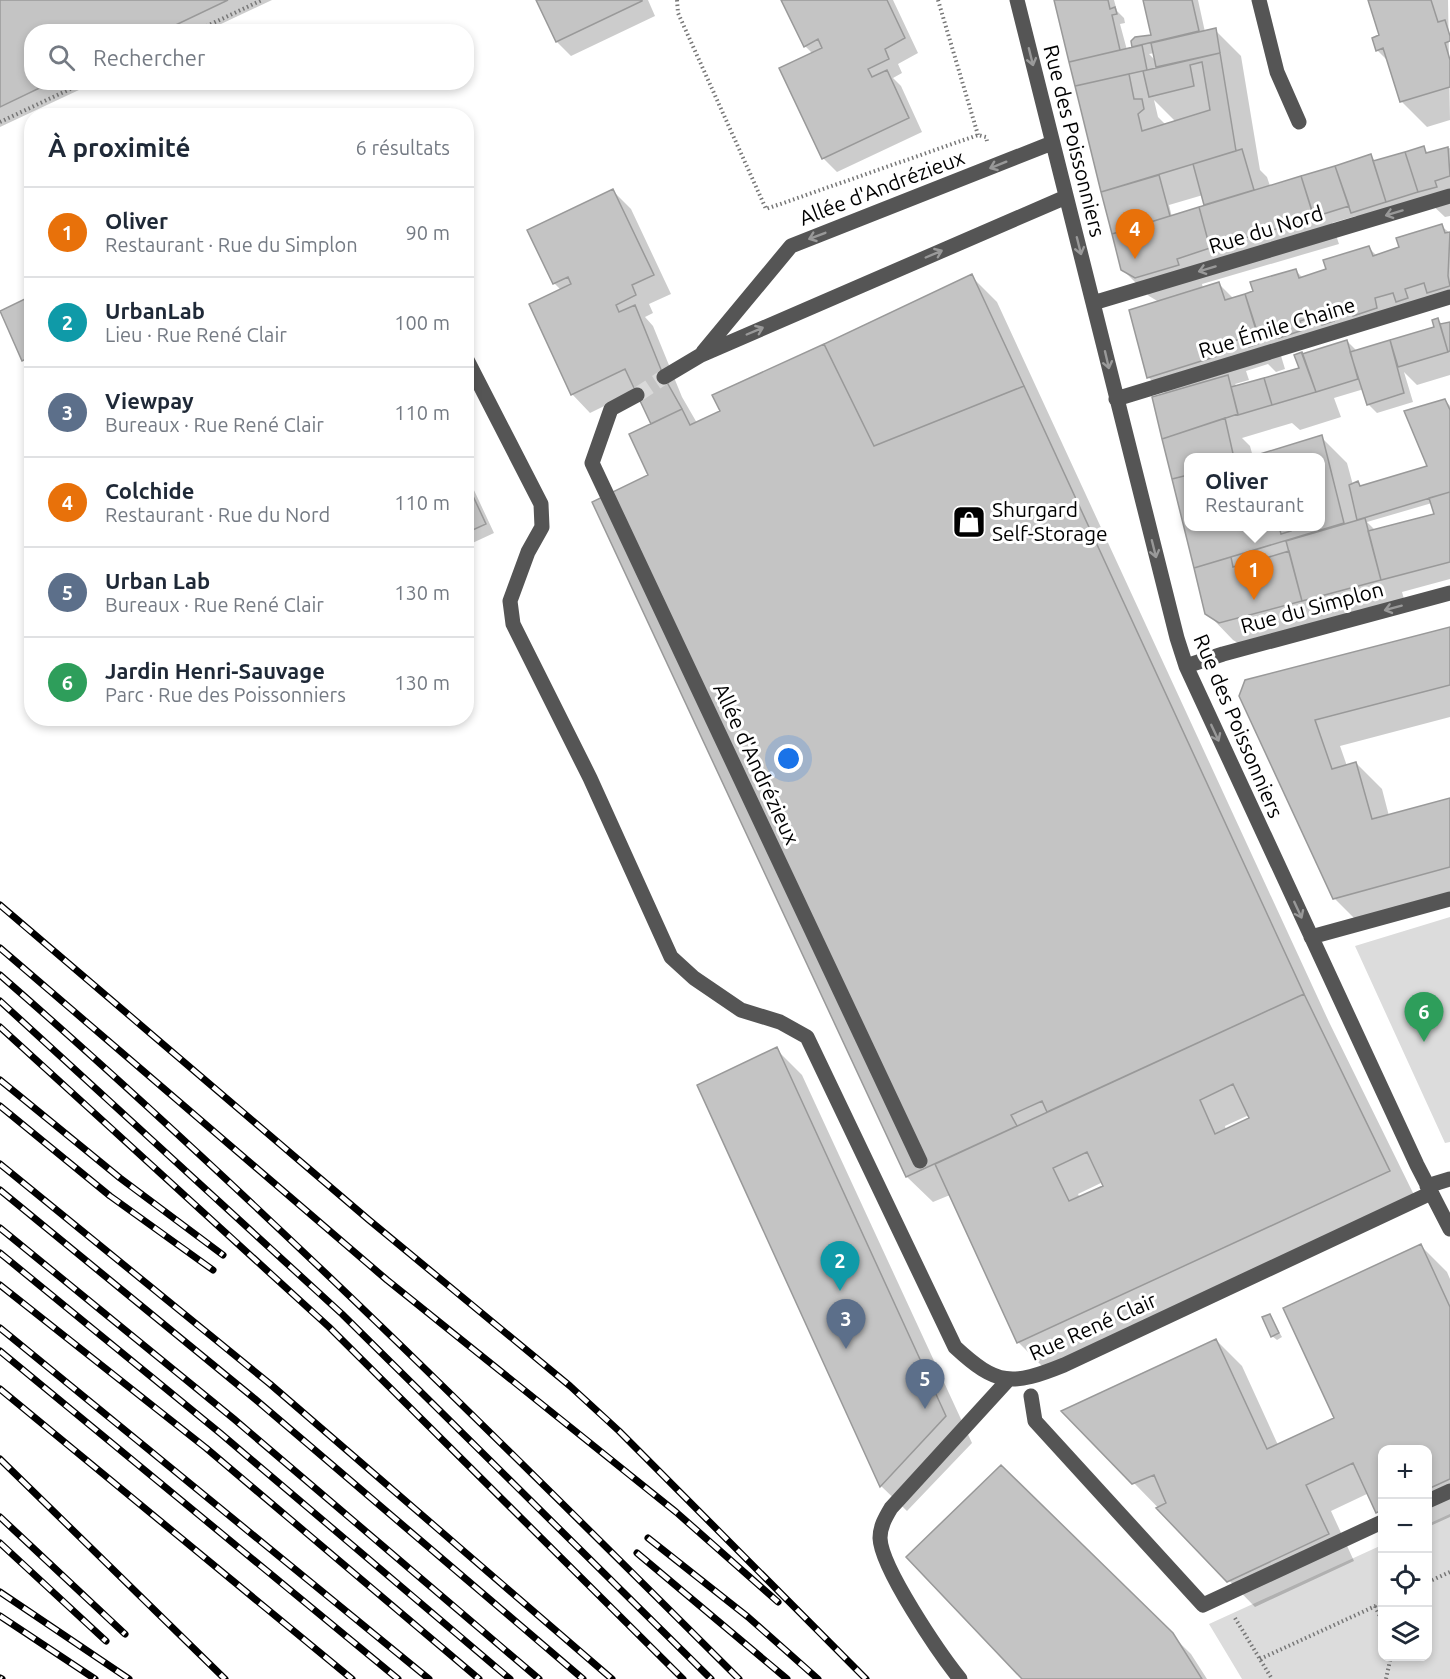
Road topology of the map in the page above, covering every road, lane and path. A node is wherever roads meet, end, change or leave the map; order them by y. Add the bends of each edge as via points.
1 (262, 0) edge
2 (677, 0) edge
3 (938, 0) edge
4 (1017, 0) edge
5 (1259, 0) edge
6 (211, 24) edge
7 (68, 90) edge
8 (30, 108) edge
9 (24, 111) edge
10 (0, 122) edge
11 (1299, 122) dead end
12 (1053, 142) junction
13 (1450, 196) edge
14 (1066, 197) junction
15 (1450, 297) edge
16 (1093, 303) junction
17 (701, 355) junction
18 (474, 374) edge
19 (664, 377) tunnel mouth
20 (637, 395) tunnel mouth
21 (1116, 399) junction
22 (1450, 593) edge
23 (1186, 666) junction
24 (1450, 899) edge
25 (1311, 937) junction
26 (920, 1161) dead end
27 (1450, 1179) edge
28 (1429, 1190) junction
29 (1450, 1229) edge
30 (1008, 1380) junction
31 (1031, 1396) dead end
32 (1450, 1491) edge
33 (1432, 1499) edge
34 (1378, 1524) edge
35 (1450, 1572) edge
36 (1432, 1580) edge
37 (1378, 1605) edge
38 (1375, 1606) junction
39 (1378, 1612) edge
40 (1233, 1614) dead end
41 (1260, 1659) junction
42 (1391, 1661) edge
43 (960, 1679) edge
44 (1272, 1679) edge
45 (1386, 1679) edge

1 - 6 path
2 - 3 path via 678,13 766,208 978,135
4 -> 12 street, Rue des Poissonniers
5 - 11 street via 1277,72
7 - 8 path
9 - 10 path
12 - 14 street, Rue des Poissonniers
12 -> 17 street, Allée d'Andrézieux via 791,246
13 -> 16 street, Rue du Nord
14 -> 16 street, Rue des Poissonniers
17 -> 14 street, Allée d'Andrézieux
15 - 21 street, Rue Émile Chaine
16 -> 21 street, Rue des Poissonniers
17 - 19 street, Allée d'Andrézieux
18 - 30 street, Rue René Clair via 541,504 542,526 510,601 513,624 590,778 671,957 741,1010 780,1022 807,1037 955,1347 981,1371
20 - 26 street, Allée d'Andrézieux via 611,410 592,464
21 -> 23 street, Rue des Poissonniers
22 -> 23 street, Rue du Simplon
23 -> 25 street, Rue des Poissonniers
24 - 25 street
25 - 28 street, Rue des Poissonniers
27 - 28 street, Rue René Clair
28 - 29 street, Rue des Poissonniers
28 - 30 street, Rue René Clair via 1064,1365 1029,1379
30 - 43 street via 882,1523 880,1539 894,1575
31 - 34 street via 1035,1420 1203,1605
32 - 33 street
35 - 36 path
37 - 38 path
38 - 39 path
38 - 41 path
40 - 41 path
41 - 44 path
42 - 45 path

